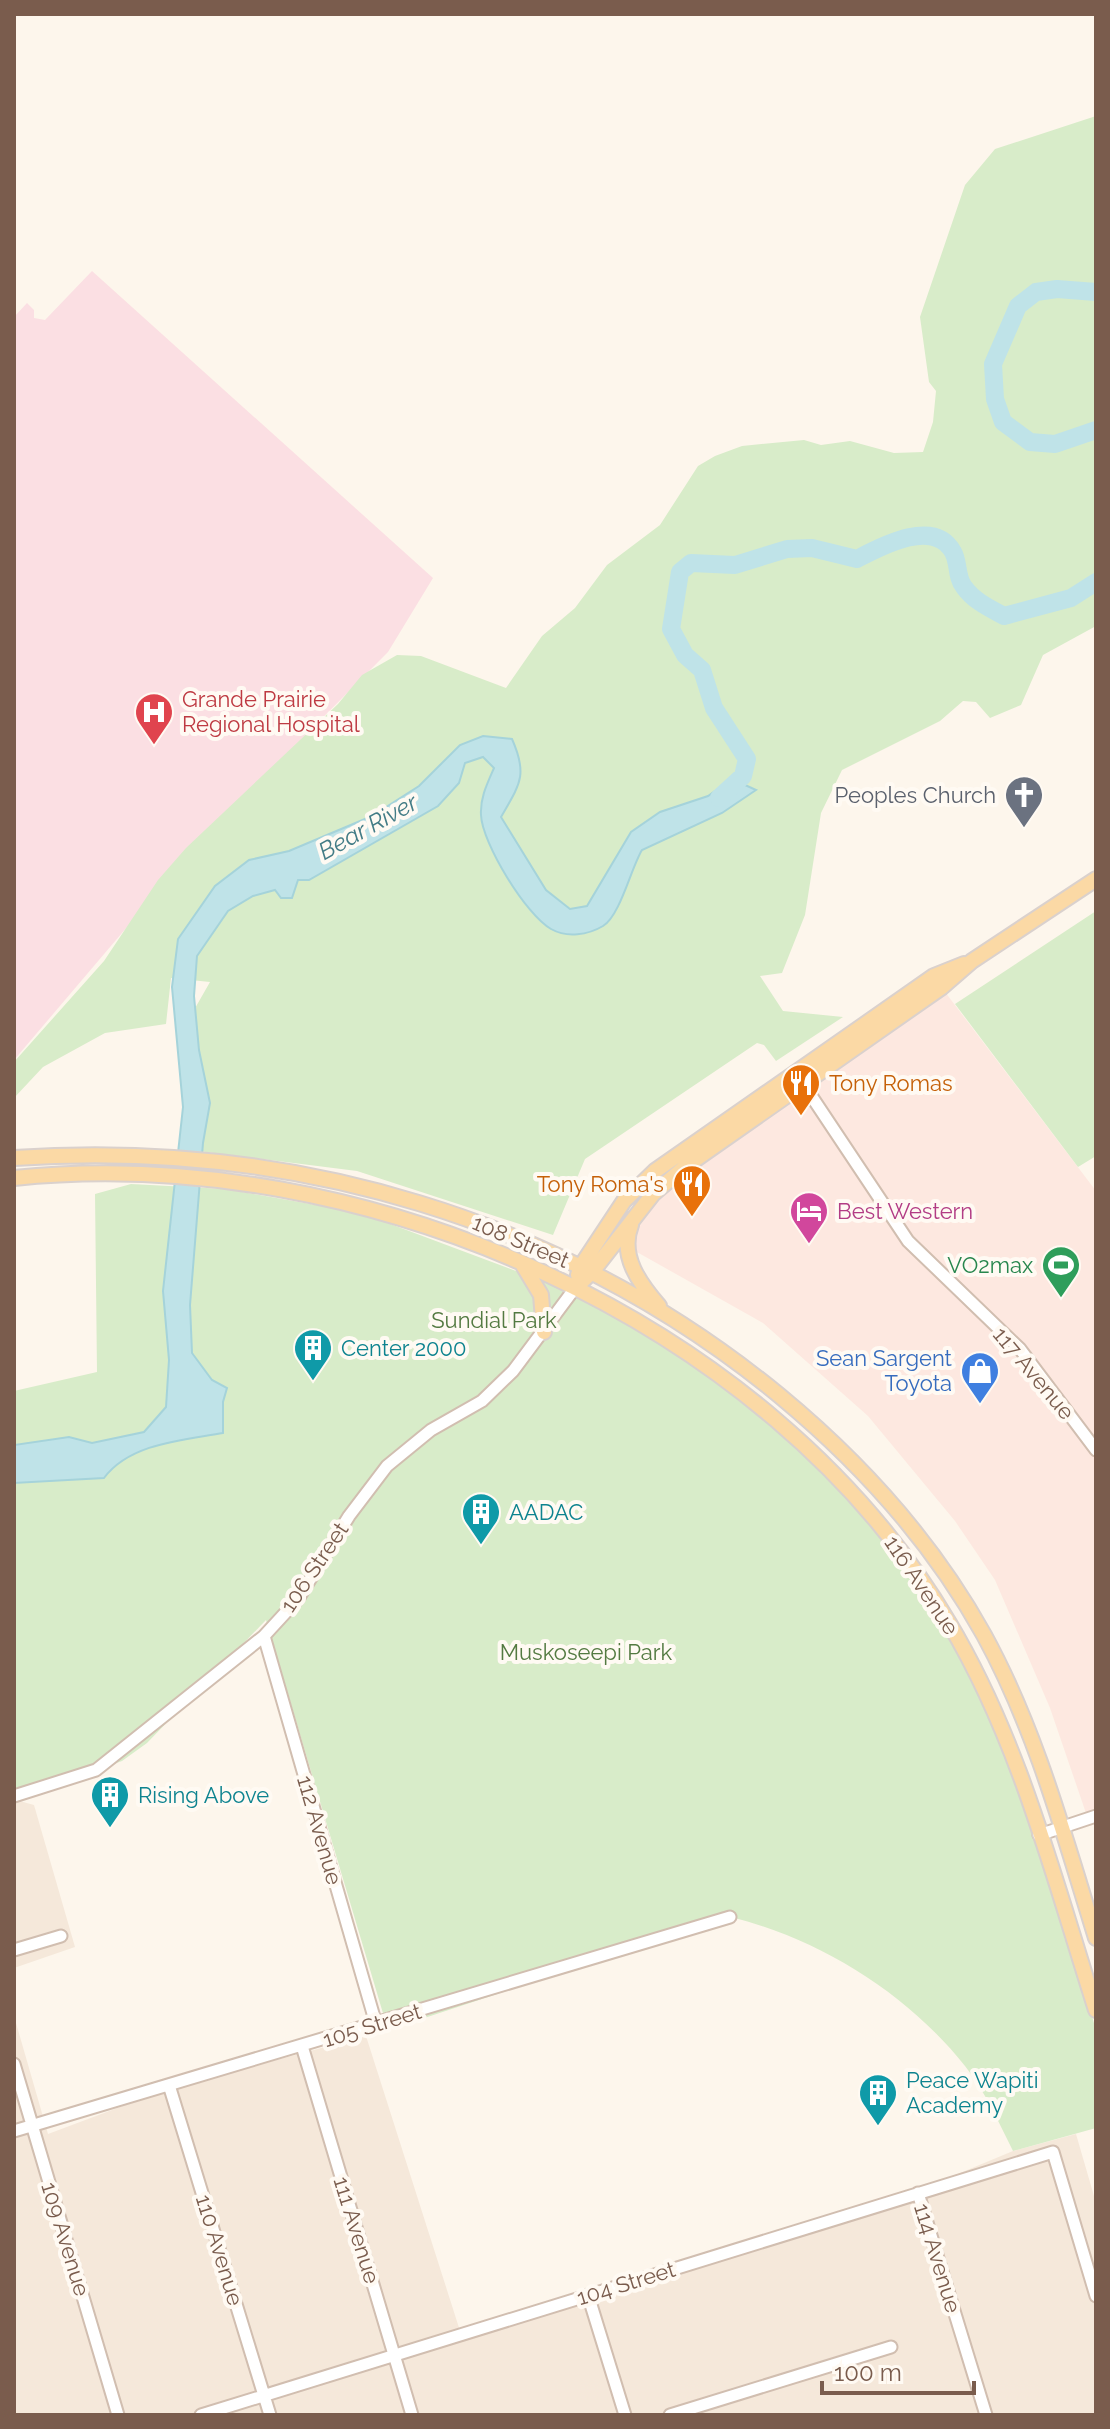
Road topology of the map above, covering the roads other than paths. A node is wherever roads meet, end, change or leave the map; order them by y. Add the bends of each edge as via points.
1 (1096, 879) edge
2 (798, 1078) junction
3 (14, 1158) edge
4 (14, 1178) edge
5 (634, 1217) junction
6 (518, 1259) junction
7 (586, 1269) junction
8 (575, 1288) junction
9 (667, 1315) junction
10 (544, 1332) junction
11 (1096, 1450) edge
12 (264, 1636) junction
13 (14, 1796) edge
14 (1096, 1816) edge
15 (1062, 1827) junction
16 (1039, 1835) junction
17 (730, 1917) dead end
18 (61, 1936) dead end
19 (1096, 1938) edge
20 (14, 1950) edge
21 (1096, 2010) edge
22 (376, 2024) junction
23 (302, 2046) junction
24 (14, 2064) edge
25 (169, 2085) junction
26 (32, 2125) junction
27 (14, 2131) edge
28 (918, 2193) junction
29 (588, 2295) junction
30 (1096, 2296) edge
31 (891, 2347) dead end
32 (394, 2355) junction
33 (264, 2395) junction
34 (707, 2410) edge
35 (118, 2415) edge
36 (201, 2415) edge
37 (270, 2415) edge
38 (412, 2415) edge
39 (625, 2415) edge
40 (670, 2415) edge
41 (986, 2415) edge

1 - 2 main road, 108 Street via 972,961 942,987
2 - 5 main road, 108 Street via 686,1166
2 - 7 main road, 108 Street via 655,1171 624,1201
2 - 11 street, 117 Avenue via 908,1241 1020,1349
3 - 7 main road, 108 Street via 156,1154 301,1173 404,1197 504,1231
4 - 6 main road, 108 Street via 154,1175 287,1190 391,1214
5 - 7 main road, 108 Street
5 - 9 main road via 628,1247 632,1269
6 - 8 main road, 108 Street
6 - 10 main road via 541,1295
7 - 8 main road
7 - 9 main road, 116 Avenue
8 - 10 street, 106 Street
8 - 16 main road, 116 Avenue via 674,1346 750,1402 829,1471 883,1529 929,1590 970,1659 1004,1733
9 - 15 main road, 116 Avenue via 735,1361 826,1436 923,1542 965,1602 1001,1668
10 - 12 street, 106 Street via 482,1401 431,1430 387,1466 298,1599
12 - 13 street, 106 Street via 96,1770
12 - 22 street, 112 Avenue
14 - 15 street
15 - 16 street
15 - 19 main road, 116 Avenue
16 - 21 main road, 116 Avenue
17 - 22 street, 105 Street
18 - 20 street
22 - 23 street, 105 Street
23 - 25 street, 105 Street
23 - 32 street, 111 Avenue
24 - 26 street, 109 Avenue
25 - 26 street, 105 Street
25 - 33 street, 110 Avenue
26 - 27 street, 105 Street
26 - 35 street, 109 Avenue
28 - 29 street, 104 Street
28 - 30 street, 104 Street via 1053,2152
28 - 41 street, 114 Avenue
29 - 32 street, 104 Street
29 - 39 street
31 - 34 street
32 - 33 street, 104 Street
32 - 38 street, 111 Avenue
33 - 36 street, 104 Street
33 - 37 street, 110 Avenue
34 - 40 street

